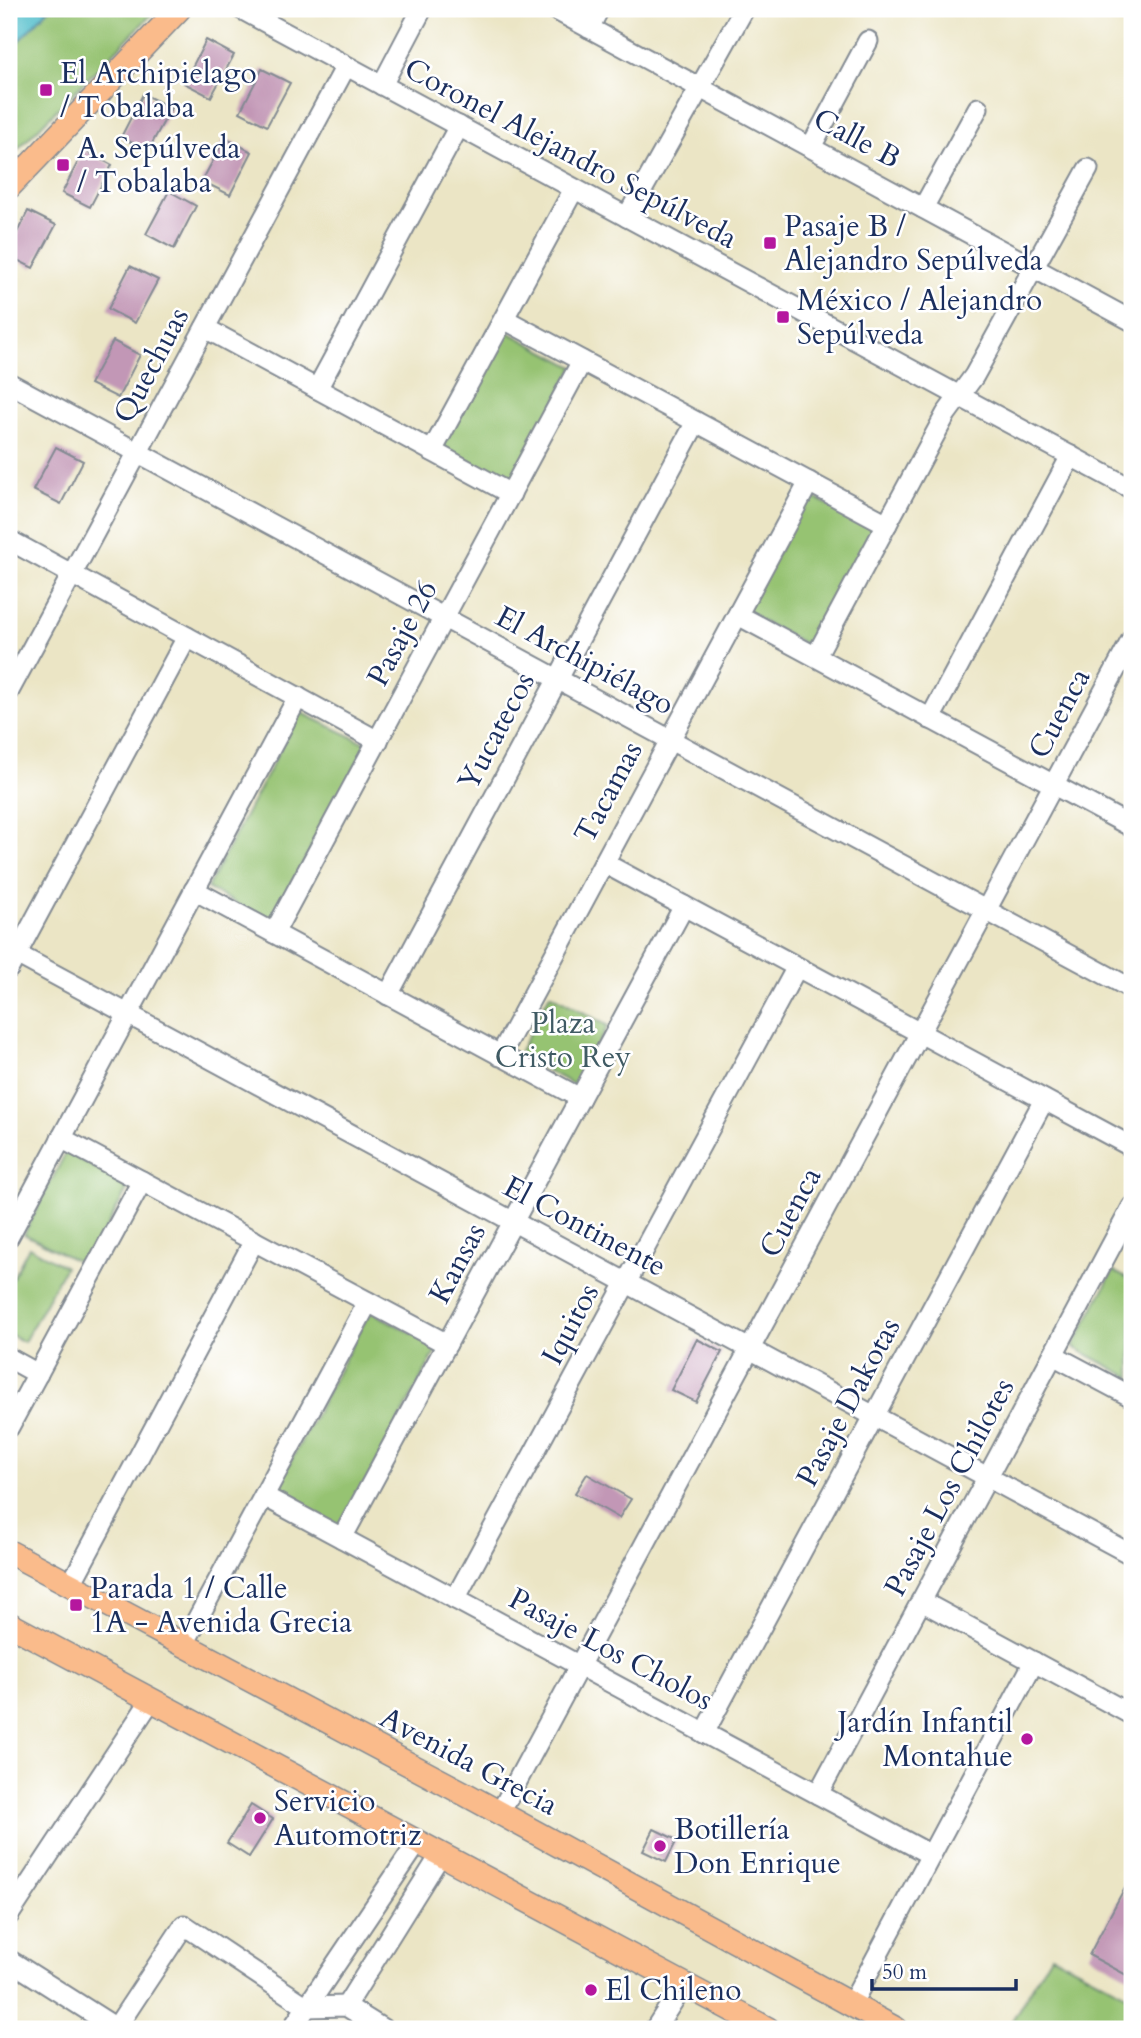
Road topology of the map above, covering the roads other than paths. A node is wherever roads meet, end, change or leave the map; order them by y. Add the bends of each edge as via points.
1 (179, 9) edge
2 (241, 9) edge
3 (422, 9) edge
4 (554, 9) edge
5 (599, 9) edge
6 (744, 9) edge
7 (589, 28) junction
8 (868, 41) dead end
9 (346, 66) junction
10 (382, 85) junction
11 (700, 88) junction
12 (978, 108) dead end
13 (459, 126) junction
14 (811, 147) junction
15 (1088, 169) dead end
16 (9, 187) edge
17 (574, 188) junction
18 (923, 208) junction
19 (627, 217) junction
20 (1034, 267) junction
21 (503, 319) junction
22 (1132, 321) edge
23 (205, 328) junction
24 (582, 361) junction
25 (9, 383) edge
26 (317, 389) junction
27 (959, 396) junction
28 (696, 422) junction
29 (432, 451) junction
30 (138, 452) junction
31 (1071, 456) junction
32 (809, 482) junction
33 (1132, 489) edge
34 (511, 494) junction
35 (887, 524) junction
36 (9, 540) edge
37 (72, 574) junction
38 (738, 614) junction
39 (444, 618) junction
40 (187, 637) junction
41 (1132, 639) edge
42 (816, 656) junction
43 (558, 679) junction
44 (9, 691) edge
45 (298, 698) junction
46 (930, 719) junction
47 (670, 740) junction
48 (378, 741) junction
49 (1054, 785) junction
50 (1132, 827) edge
51 (604, 863) junction
52 (194, 890) junction
53 (684, 906) junction
54 (986, 910) junction
55 (274, 933) junction
56 (11, 957) edge
57 (797, 967) junction
58 (1132, 989) edge
59 (388, 995) junction
60 (128, 1014) junction
61 (920, 1033) junction
62 (500, 1056) junction
63 (580, 1098) junction
64 (1044, 1100) junction
65 (61, 1138) junction
66 (1132, 1147) edge
67 (142, 1181) junction
68 (1132, 1207) edge
69 (513, 1222) junction
70 (9, 1236) edge
71 (254, 1241) junction
72 (626, 1283) junction
73 (368, 1302) junction
74 (447, 1344) junction
75 (750, 1349) junction
76 (1053, 1355) junction
77 (9, 1358) edge
78 (38, 1374) junction
79 (1132, 1396) edge
80 (874, 1416) junction
81 (9, 1427) edge
82 (988, 1477) junction
83 (264, 1496) junction
84 (342, 1538) junction
85 (9, 1552) edge
86 (1132, 1555) edge
87 (71, 1584) junction
88 (456, 1599) junction
89 (921, 1601) junction
90 (9, 1624) edge
91 (184, 1644) junction
92 (1034, 1662) junction
93 (580, 1666) junction
94 (152, 1700) junction
95 (1132, 1715) edge
96 (704, 1733) junction
97 (818, 1794) junction
98 (500, 1813) junction
99 (418, 1842) junction
100 (441, 1854) junction
101 (931, 1855) junction
102 (9, 1915) edge
103 (9, 1960) edge
104 (684, 1984) junction
105 (851, 2005) junction
106 (346, 2006) junction
107 (307, 2007) junction
108 (116, 2028) edge
109 (292, 2029) edge
110 (383, 2029) edge
111 (655, 2029) edge
112 (768, 2029) edge
113 (896, 2029) edge

1 - 16 main road
2 - 9 street, Coronel Alejandro Sepúlveda
3 - 10 street
4 - 7 street, Calle B
5 - 7 street
6 - 11 street
7 - 11 street, Calle B
8 - 14 street
9 - 10 street, Coronel Alejandro Sepúlveda
9 - 23 street, Quechuas
10 - 13 street, Coronel Alejandro Sepúlveda
11 - 14 street, Calle B
11 - 19 street
12 - 18 street
13 - 17 street, Coronel Alejandro Sepúlveda
13 - 26 street
14 - 18 street, Calle B
15 - 20 street
17 - 19 street, Coronel Alejandro Sepúlveda
17 - 21 street
18 - 20 street, Calle B
19 - 27 street, Coronel Alejandro Sepúlveda
20 - 22 street, Calle B
20 - 27 street
21 - 24 street
21 - 29 street
23 - 26 street
23 - 30 street, Quechuas
24 - 28 street
24 - 34 street, Pasaje 26
25 - 30 street, El Archipiélago
26 - 29 street
27 - 31 street, Coronel Alejandro Sepúlveda
27 - 35 street
28 - 32 street
28 - 43 street, Yucatecos
29 - 34 street
30 - 37 street, Quechuas
30 - 39 street, El Archipiélago
31 - 33 street, Coronel Alejandro Sepúlveda
31 - 46 street
32 - 35 street
32 - 38 street, Tacamas
34 - 39 street, Pasaje 26
35 - 42 street
36 - 37 street
37 - 40 street
37 - 44 street, Quechuas
38 - 42 street
38 - 47 street, Tacamas
39 - 43 street, El Archipiélago
39 - 48 street, Pasaje 26
40 - 45 street
40 - 56 street
41 - 49 street, Cuenca
42 - 46 street
43 - 47 street, El Archipiélago
43 - 59 street, Yucatecos
45 - 48 street
45 - 52 street
46 - 49 street
47 - 51 street, Tacamas
47 - 54 street, El Archipiélago
48 - 55 street, Pasaje 26
49 - 50 street
49 - 54 street, Cuenca
51 - 53 street
51 - 62 street, Tacamas
52 - 55 street
52 - 60 street
53 - 57 street
53 - 63 street, Kansas
54 - 58 street, El Archipiélago
54 - 61 street, Cuenca
55 - 59 street
56 - 60 street, El Continente
57 - 61 street
57 - 72 street, Iquitos
59 - 62 street
60 - 65 street
60 - 69 street, El Continente
61 - 64 street
61 - 75 street, Cuenca
62 - 63 street
63 - 69 street, Kansas
64 - 66 street
64 - 80 street, Pasaje Dakotas
65 - 67 street
65 - 70 street
67 - 71 street
67 - 78 street
68 - 76 street, Pasaje Los Chilotes
69 - 72 street, El Continente
69 - 74 street, Kansas
71 - 73 street
71 - 87 street
72 - 75 street, El Continente
72 - 88 street, Iquitos
73 - 74 street
73 - 83 street
74 - 84 street, Kansas
75 - 80 street, El Continente
75 - 93 street, Cuenca
76 - 79 street
76 - 82 street, Pasaje Los Chilotes
77 - 78 street
78 - 81 street
80 - 82 street, El Continente
80 - 96 street, Pasaje Dakotas
82 - 86 street, El Continente
82 - 89 street, Pasaje Los Chilotes
83 - 84 street, Pasaje Los Cholos
83 - 91 street
84 - 88 street, Pasaje Los Cholos
85 - 87 main road, Avenida Grecia
87 - 91 main road, Avenida Grecia
88 - 93 street, Pasaje Los Cholos
89 - 92 street
89 - 97 street, Pasaje Los Chilotes
90 - 94 main road
91 - 98 main road, Avenida Grecia
92 - 95 street
92 - 101 street
93 - 96 street, Pasaje Los Cholos
93 - 98 street, Cuenca
94 - 99 main road
94 - 102 street
96 - 97 street, Pasaje Los Cholos
97 - 101 street, Pasaje Los Cholos
98 - 105 main road, Avenida Grecia
99 - 100 main road
99 - 107 street
100 - 104 main road
100 - 106 street
101 - 105 street
103 - 108 street
104 - 111 street
104 - 112 main road
105 - 113 main road, Avenida Grecia
106 - 107 street
106 - 110 street
107 - 108 street via 184,1925
107 - 109 street

